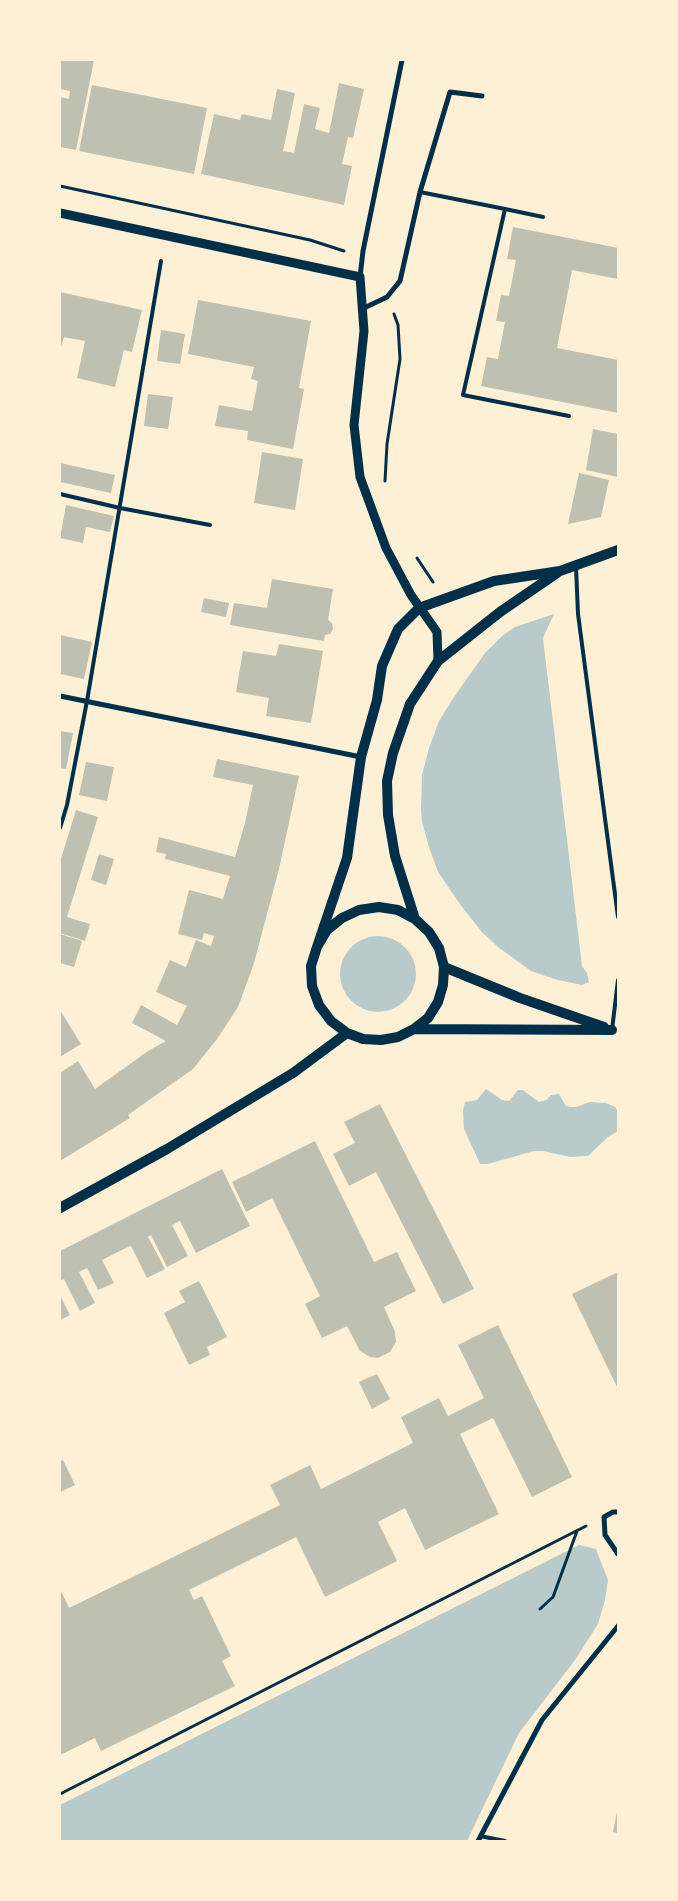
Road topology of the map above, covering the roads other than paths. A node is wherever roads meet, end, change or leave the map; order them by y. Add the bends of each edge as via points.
1 (402, 60) edge
2 (482, 96) dead end
3 (420, 192) junction
4 (504, 209) junction
5 (60, 213) edge
6 (543, 217) dead end
7 (161, 261) dead end
8 (360, 276) junction
9 (362, 309) junction
10 (569, 416) dead end
11 (60, 494) edge
12 (120, 508) junction
13 (210, 525) dead end
14 (618, 550) edge
15 (576, 565) junction
16 (560, 571) junction
17 (419, 608) junction
18 (438, 661) junction
19 (60, 696) edge
20 (87, 701) junction
21 (361, 757) junction
22 (60, 828) edge
23 (618, 917) edge
24 (415, 918) junction
25 (317, 947) junction
26 (444, 966) junction
27 (618, 980) edge
28 (414, 1030) junction
29 (615, 1030) edge
30 (346, 1033) junction
31 (60, 1208) edge
32 (618, 1512) edge
33 (618, 1554) edge
34 (618, 1626) edge
35 (479, 1839) edge
36 (505, 1841) edge

1 - 8 street
2 - 3 street via 450,92
3 - 4 lane
3 - 9 street via 400,281 387,296
4 - 6 lane
4 - 10 lane via 463,395
5 - 8 street
7 - 12 lane
8 - 9 street
9 - 17 street via 364,331 354,425 360,477 386,548
11 - 12 lane
12 - 13 lane
12 - 20 lane
14 - 15 main road
15 - 16 main road
15 - 23 lane via 578,614
16 - 17 main road via 494,581
16 - 18 main road via 500,612
17 - 18 street via 437,632
17 - 21 main road via 398,629 382,666 377,700
18 - 24 main road via 410,704 387,781 388,815 395,856
19 - 20 street
20 - 21 street
20 - 22 lane
21 - 25 main road via 347,858
24 - 25 main road via 398,910 378,907 359,910 327,930
24 - 26 main road via 439,948
25 - 30 main road via 311,966 312,986 318,1005 330,1021
26 - 28 main road via 438,1002 428,1018
26 - 29 main road via 520,998
27 - 29 lane
28 - 29 main road
28 - 30 main road via 381,1040 363,1039
30 - 31 main road via 293,1073 167,1149
32 - 33 street via 604,1517 605,1535
34 - 35 street via 542,1720
35 - 36 lane

